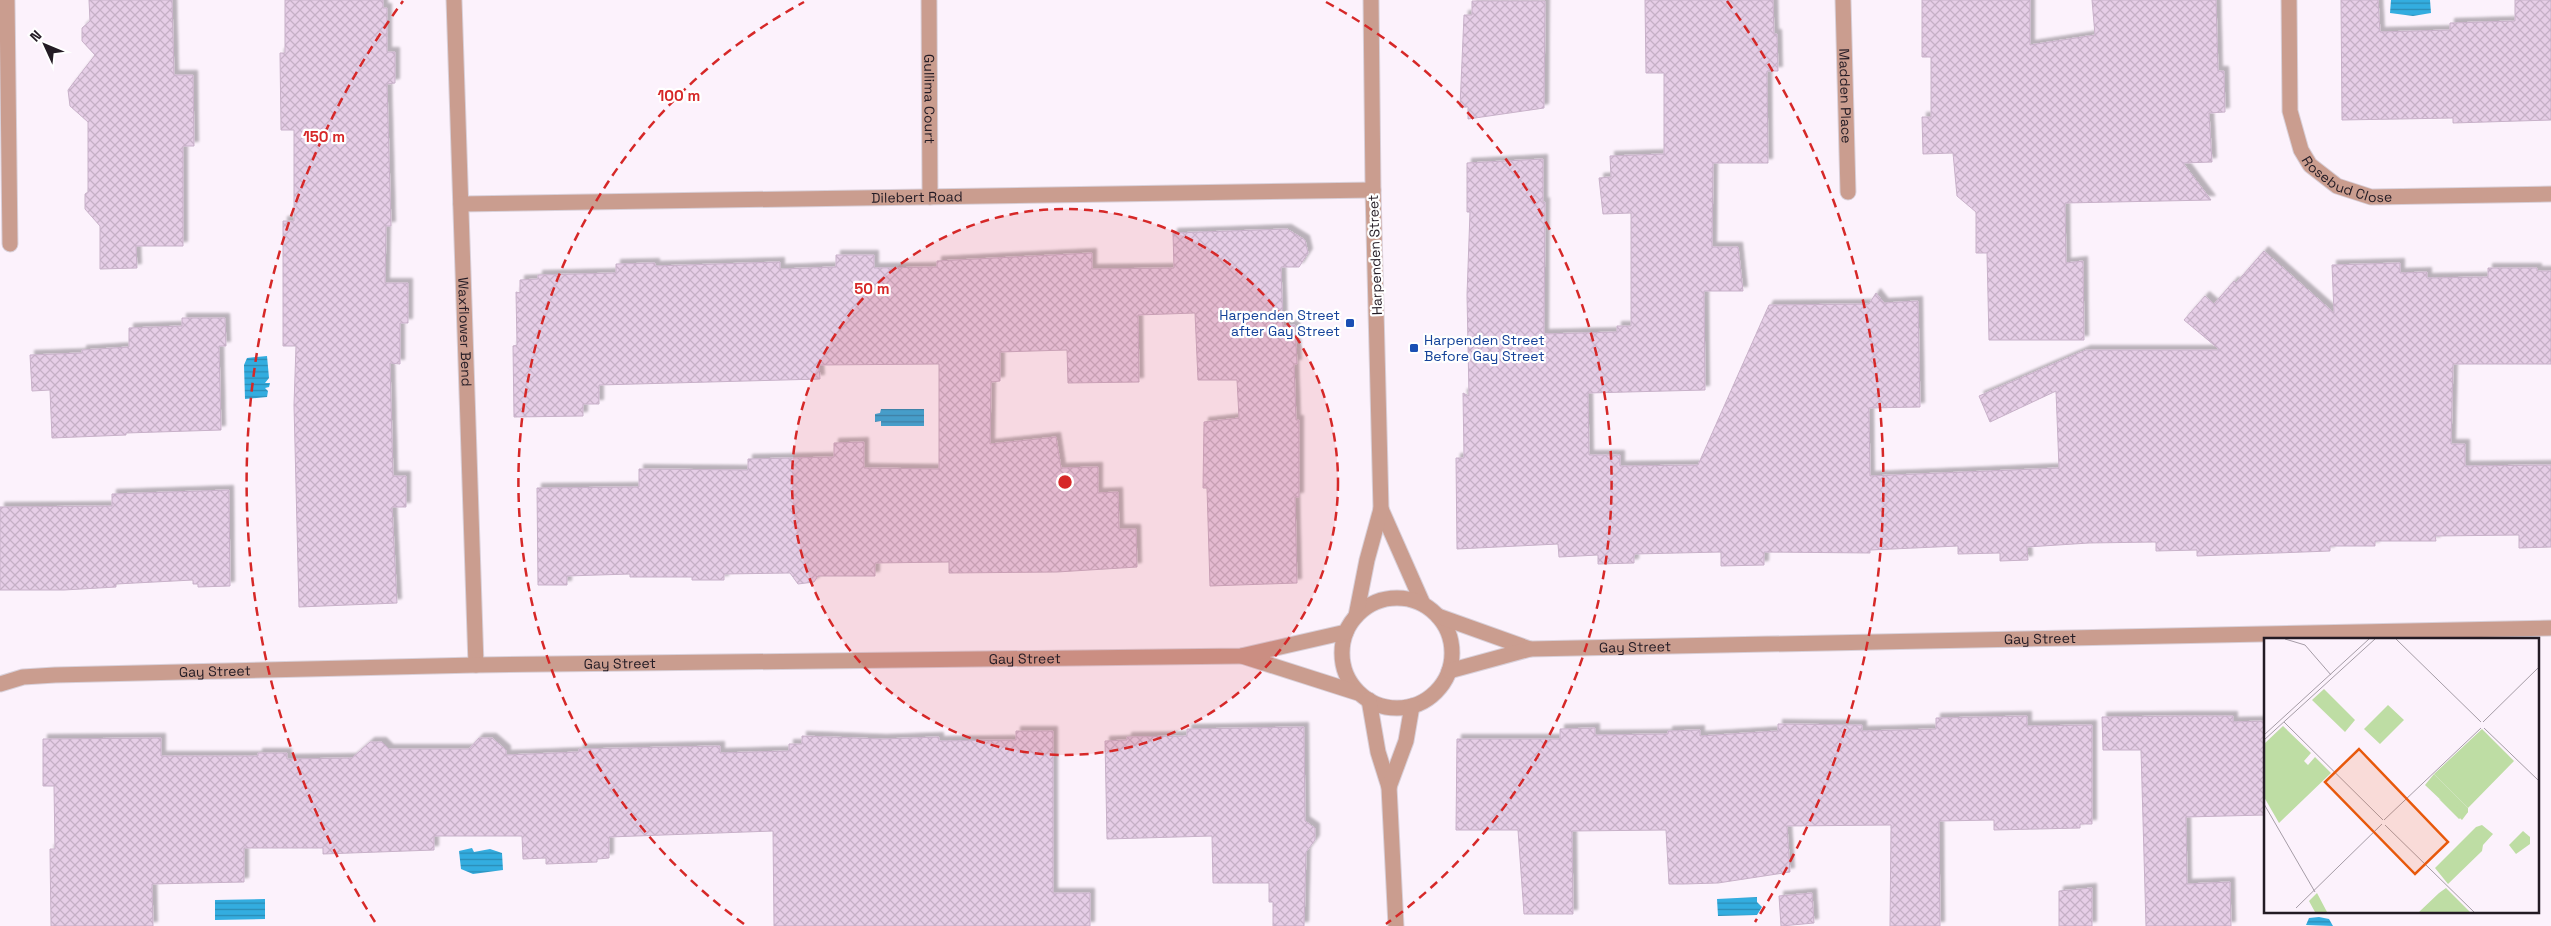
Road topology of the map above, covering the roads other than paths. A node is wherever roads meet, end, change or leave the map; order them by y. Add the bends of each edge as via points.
1 (7, 0) edge
2 (454, 0) edge
3 (1371, 0) edge
4 (1843, 0) edge
5 (2289, 0) edge
6 (929, 1) edge
7 (1373, 190) junction
8 (1848, 192) dead end
9 (2551, 194) edge
10 (930, 197) junction
11 (461, 204) junction
12 (10, 244) dead end
13 (1382, 509) junction
14 (1423, 604) junction
15 (1356, 616) junction
16 (1438, 616) junction
17 (2551, 628) edge
18 (1346, 632) junction
19 (1530, 649) junction
20 (1241, 656) junction
21 (476, 665) junction
22 (1449, 671) junction
23 (0, 684) edge
24 (1364, 696) junction
25 (1412, 706) junction
26 (1389, 787) junction
27 (1396, 926) edge

1 - 12 street
2 - 11 street, Waxflower Bend
3 - 7 street, Harpenden Street
4 - 8 street, Madden Place
5 - 9 street, Rosebud Close via 2290,111 2301,150 2310,165 2337,186 2371,197
6 - 10 street, Gullima Court
7 - 10 street, Dilebert Road
7 - 13 street, Harpenden Street
10 - 11 street, Dilebert Road
11 - 21 street, Waxflower Bend
13 - 14 street, Harpenden Street
13 - 15 street, Harpenden Street via 1367,560
14 - 15 street, Harpenden Street via 1406,598 1388,599 1371,605
14 - 16 street, Harpenden Street
15 - 18 street, Harpenden Street
16 - 19 street, Gay Street
16 - 22 street, Harpenden Street via 1451,642
17 - 19 street, Gay Street
18 - 20 street, Gay Street
18 - 24 street, Harpenden Street via 1343,664 1349,680
19 - 22 street, Gay Street
20 - 21 street, Gay Street
20 - 24 street, Gay Street
21 - 23 street, Gay Street via 56,675 23,677
22 - 25 street, Harpenden Street via 1441,687 1428,699
24 - 25 street, Harpenden Street via 1390,707
24 - 26 street, Harpenden Street
25 - 26 street, Harpenden Street via 1406,741
26 - 27 street, Harpenden Street

